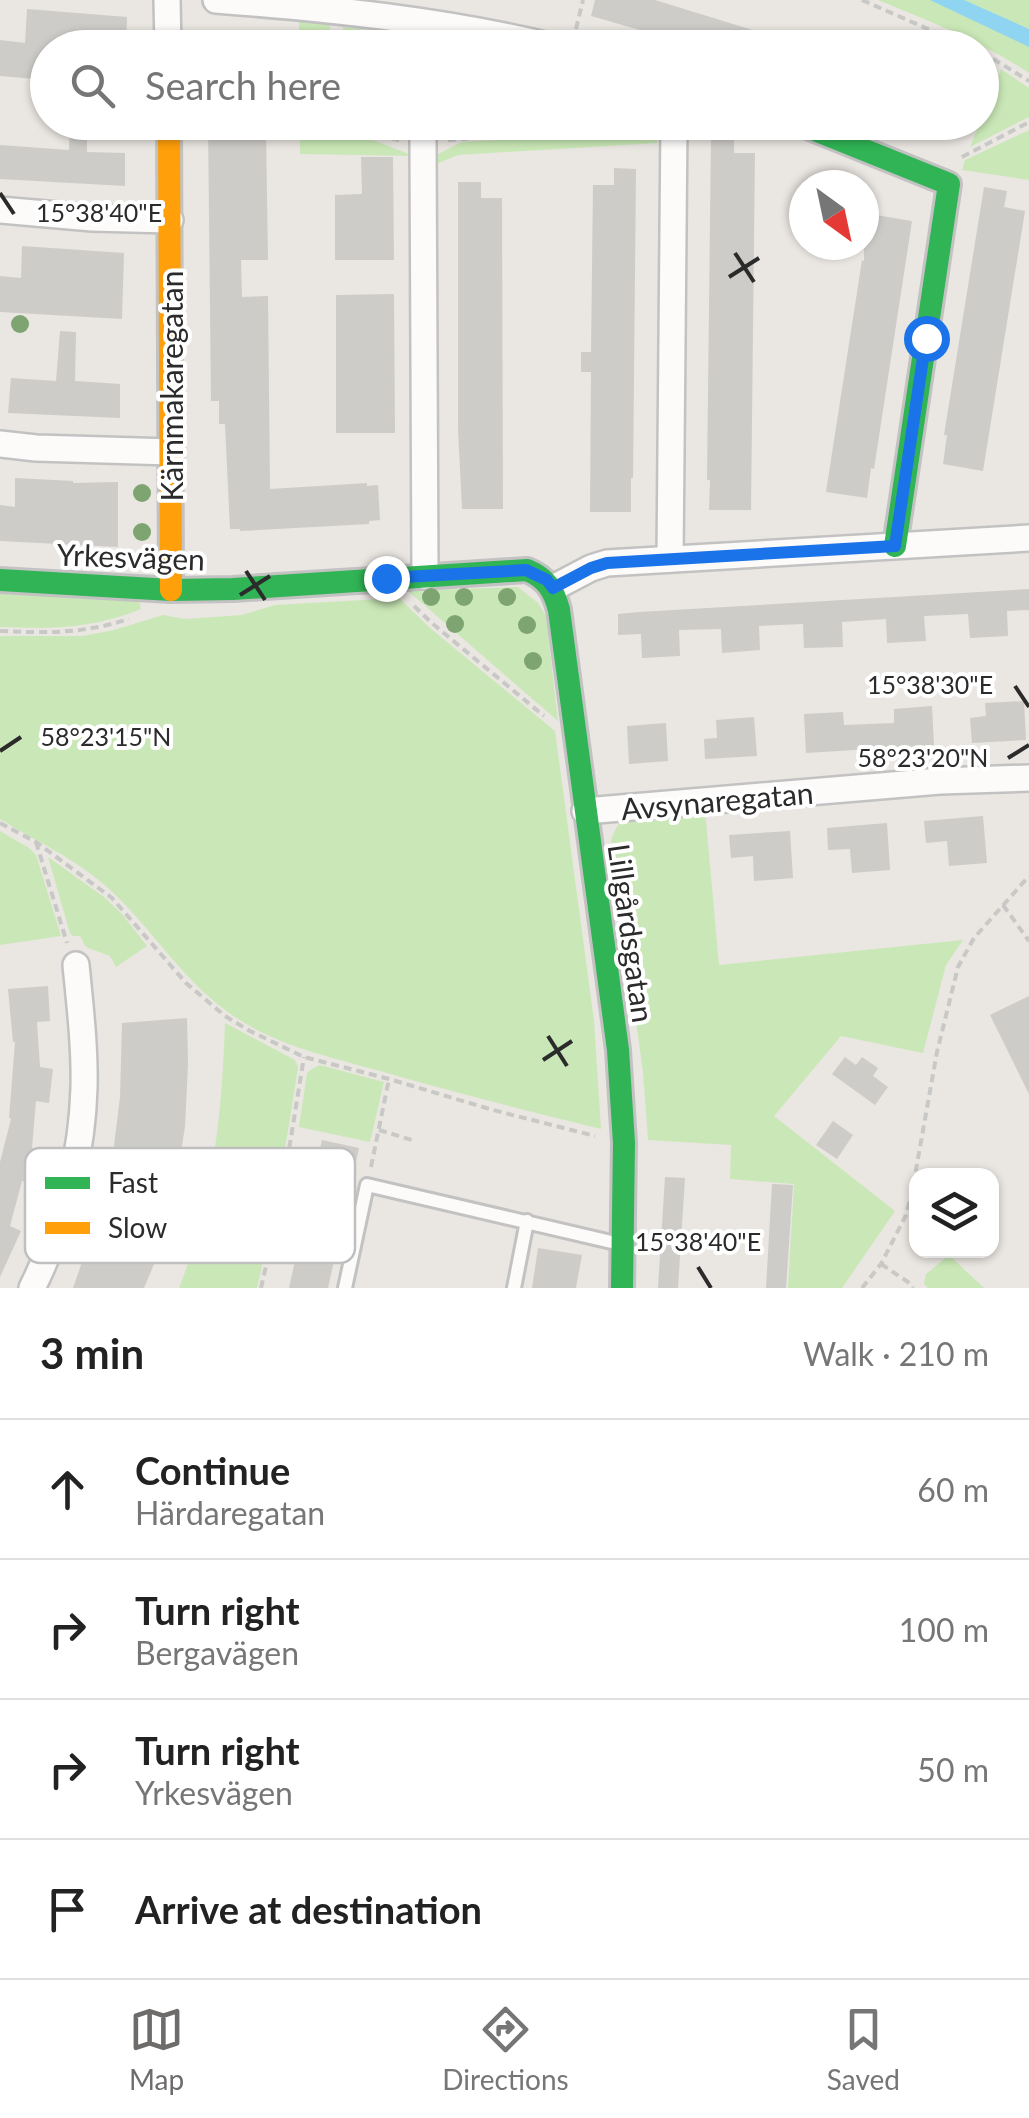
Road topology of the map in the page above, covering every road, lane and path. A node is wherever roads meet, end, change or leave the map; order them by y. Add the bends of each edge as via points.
1 (167, 0) edge
2 (216, 0) edge
3 (583, 0) edge
4 (862, 0) edge
5 (168, 30) edge
6 (476, 30) edge
7 (571, 30) edge
8 (931, 30) edge
9 (999, 62) edge
10 (1029, 81) edge
11 (1029, 122) edge
12 (999, 138) edge
13 (168, 140) edge
14 (397, 140) edge
15 (448, 140) edge
16 (674, 140) edge
17 (840, 140) edge
18 (996, 140) edge
19 (422, 142) junction
20 (930, 176) junction
21 (0, 210) edge
22 (170, 220) junction
23 (0, 444) edge
24 (172, 452) junction
25 (1029, 538) edge
26 (895, 546) junction
27 (670, 559) junction
28 (425, 576) junction
29 (386, 578) junction
30 (0, 580) edge
31 (553, 588) junction
32 (171, 590) junction
33 (132, 618) dead end
34 (0, 631) edge
35 (576, 743) junction
36 (1029, 778) edge
37 (586, 811) junction
38 (0, 823) edge
39 (36, 842) junction
40 (1029, 876) edge
41 (1002, 906) junction
42 (1029, 941) edge
43 (76, 965) joint
44 (304, 1057) junction
45 (390, 1078) junction
46 (379, 1130) junction
47 (412, 1140) dead end
48 (624, 1143) junction
49 (77, 1148) edge
50 (289, 1148) edge
51 (367, 1184) junction
52 (527, 1221) junction
53 (355, 1241) edge
54 (623, 1244) junction
55 (42, 1263) edge
56 (267, 1263) edge
57 (350, 1263) edge
58 (881, 1264) junction
59 (32, 1288) edge
60 (261, 1288) edge
61 (345, 1288) edge
62 (514, 1288) edge
63 (622, 1288) edge
64 (862, 1288) edge
65 (913, 1288) edge

1 - 5 street
2 - 6 street via 338,9
3 - 7 path
4 - 8 path
9 - 10 path
11 - 12 path
13 - 22 street, Kärnmakaregatan
14 - 19 path
15 - 19 path
16 - 27 street
17 - 20 street
18 - 20 path
19 - 28 street
20 - 26 street via 949,184
21 - 22 street
22 - 24 street, Kärnmakaregatan
23 - 24 street
24 - 32 street, Kärnmakaregatan
25 - 26 street
26 - 27 street
27 - 31 street via 607,563
28 - 29 street, Yrkesvägen
28 - 31 street, Yrkesvägen via 526,570
29 - 32 street, Yrkesvägen
29 - 35 path
30 - 32 street, Yrkesvägen
31 - 35 street, Lillgårdsgatan
33 - 34 path via 58,633
35 - 37 street, Lillgårdsgatan
36 - 37 street, Avsynaregatan
37 - 48 street, Lillgårdsgatan
38 - 39 path
39 - 43 path
39 - 44 path via 112,898 206,1002
40 - 41 path
41 - 42 path
41 - 58 path via 958,967 912,1192
43 - 49 street via 84,1046
44 - 45 path
44 - 50 path
45 - 46 path
45 - 48 path
46 - 47 path
46 - 51 path
48 - 54 street, Lillgårdsgatan
51 - 52 lane
51 - 53 lane
52 - 54 lane
52 - 62 lane
54 - 63 street, Lillgårdsgatan
55 - 59 street
56 - 60 path
57 - 61 lane
58 - 64 path
58 - 65 path

